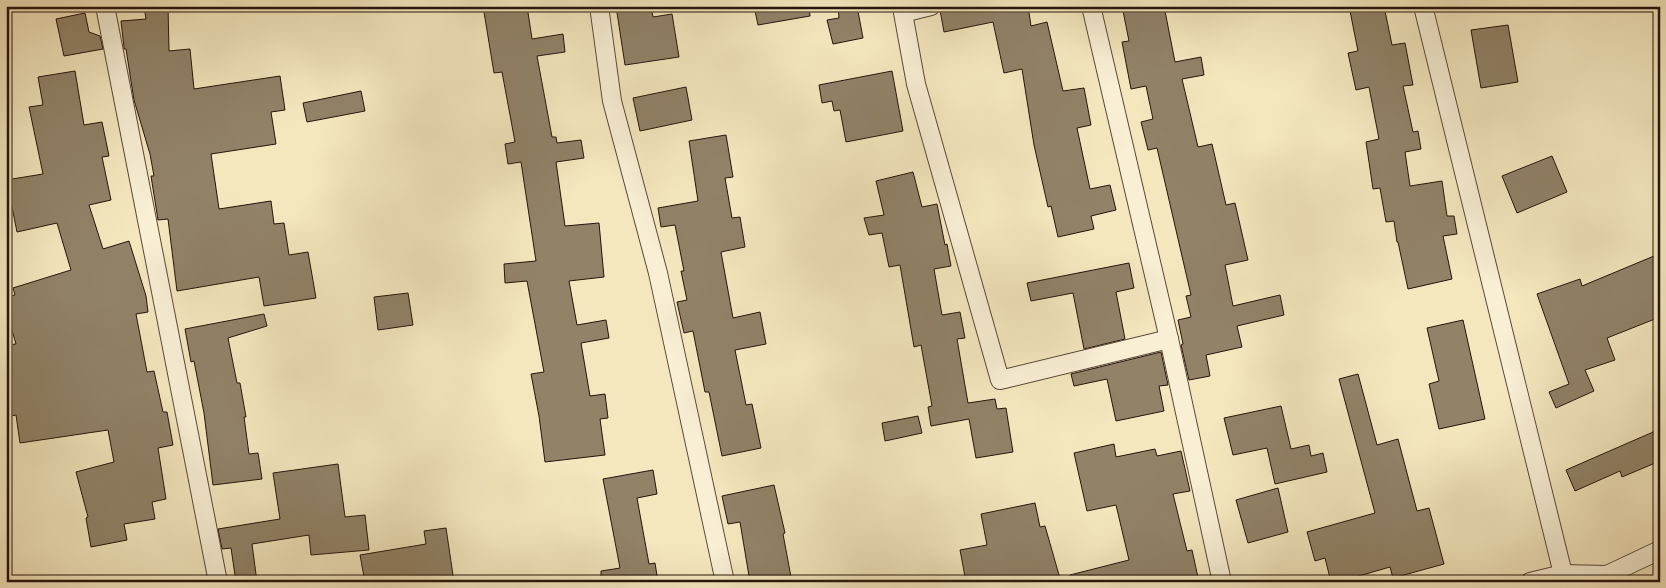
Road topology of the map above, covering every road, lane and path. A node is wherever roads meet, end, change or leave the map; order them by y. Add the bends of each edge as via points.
1 (105, 6) edge
2 (598, 6) edge
3 (931, 6) edge
4 (1091, 6) edge
5 (1423, 6) edge
6 (902, 10) edge
7 (1170, 339) junction
8 (1660, 550) edge
9 (1564, 578) edge
10 (218, 582) edge
11 (725, 582) edge
12 (1222, 582) edge
13 (1530, 582) edge

1 - 10 street
2 - 11 street via 612,101 658,273
3 - 6 street
4 - 7 street
5 - 9 street
6 - 7 street via 916,84 1000,380
7 - 12 street
8 - 9 street via 1608,575
9 - 13 street

